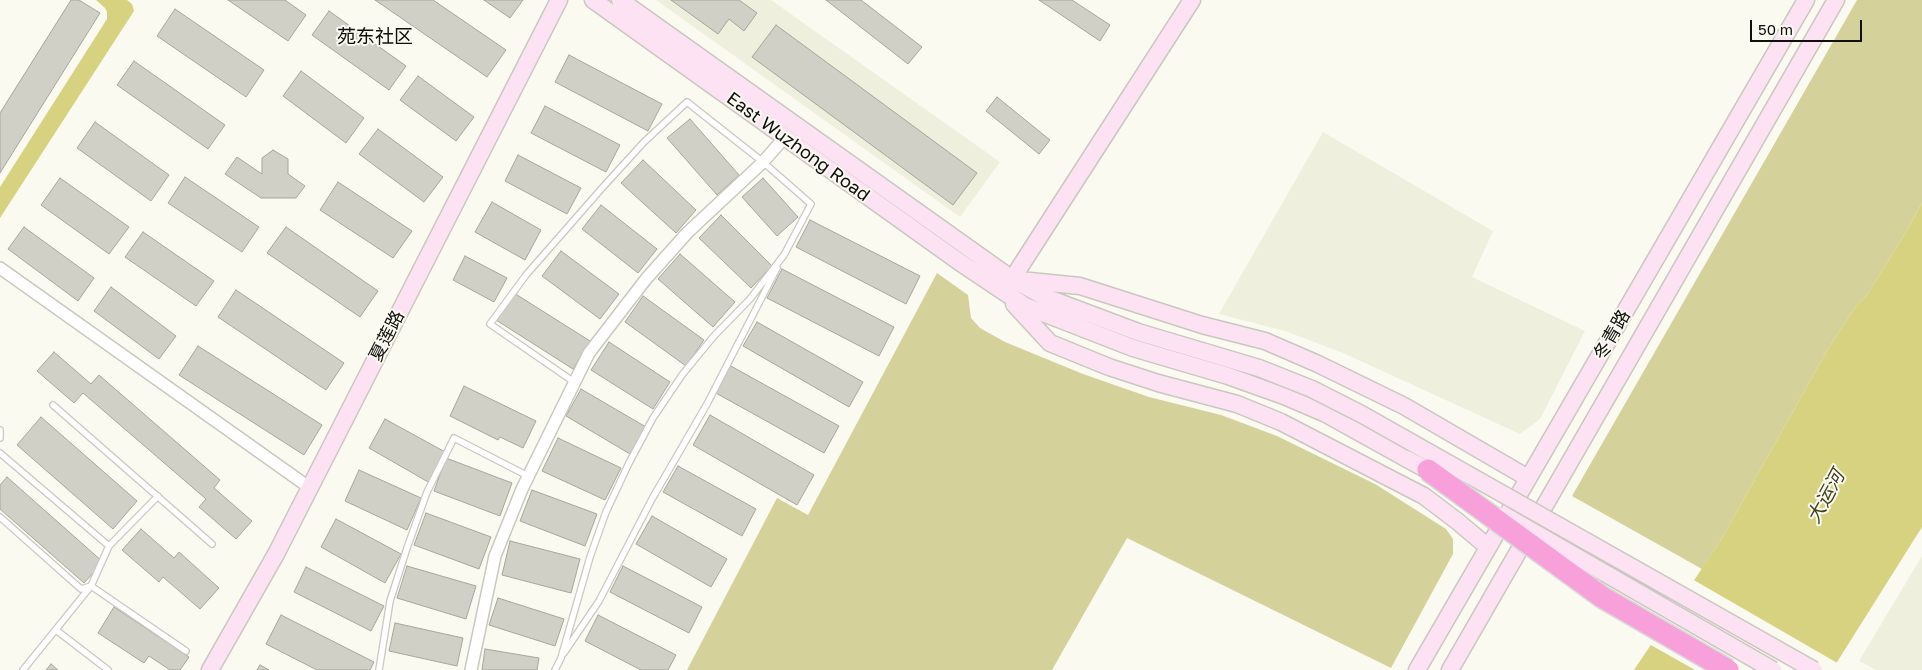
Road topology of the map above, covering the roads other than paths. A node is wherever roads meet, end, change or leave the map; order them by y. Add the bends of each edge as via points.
1 (559, 0) edge
2 (592, 0) edge
3 (620, 0) edge
4 (1192, 0) edge
5 (1806, 0) edge
6 (1836, 0) edge
7 (784, 137) junction
8 (763, 162) junction
9 (784, 255) junction
10 (0, 268) edge
11 (1008, 286) junction
12 (574, 382) junction
13 (53, 405) dead end
14 (0, 430) edge
15 (0, 438) edge
16 (0, 453) edge
17 (1428, 470) junction
18 (528, 476) junction
19 (1528, 478) junction
20 (310, 488) junction
21 (158, 496) junction
22 (0, 517) edge
23 (212, 544) dead end
24 (109, 546) junction
25 (1488, 547) junction
26 (91, 586) junction
27 (56, 630) junction
28 (186, 651) dead end
29 (561, 658) junction
30 (23, 670) edge
31 (108, 670) edge
32 (210, 670) edge
33 (379, 670) edge
34 (471, 670) edge
35 (555, 670) edge
36 (1417, 670) edge
37 (1450, 670) edge
38 (1728, 670) edge
39 (1773, 670) edge
40 (1814, 670) edge

1 - 20 main road, 夏莲路
2 - 7 main road, East Wuzhong Road
3 - 11 main road, East Wuzhong Road
4 - 11 main road
5 - 19 main road, 冬青路
6 - 37 main road, 冬青路
7 - 8 street
7 - 11 main road, East Wuzhong Road
8 - 9 lane via 811,204
8 - 12 street via 687,233 638,287 589,354
8 - 12 lane via 687,102 644,142 526,275 490,324
9 - 29 lane via 599,601
9 - 29 lane via 750,299 682,375 653,418 606,512
10 - 20 street
11 - 17 main road, bridge via 1037,311 1132,348 1253,384 1326,414
11 - 19 main road via 1080,286 1202,325 1265,341 1404,406
11 - 25 main road via 1050,343 1109,367 1237,404 1281,422 1424,496
11 - 40 main road, bridge via 1138,332 1259,368 1312,389
12 - 18 street
13 - 21 lane
14 - 15 lane
16 - 24 lane
17 - 38 highway, bridge via 1602,597
17 - 39 main road, bridge
18 - 33 lane via 454,438 427,492 404,556 390,601
18 - 34 street via 495,556
19 - 25 main road, 冬青路
20 - 32 main road, 夏莲路
21 - 23 lane
21 - 24 lane
22 - 26 lane via 81,589
24 - 26 lane
25 - 36 main road, 冬青路
26 - 27 lane
26 - 28 lane
27 - 30 lane
27 - 31 lane
29 - 35 lane

